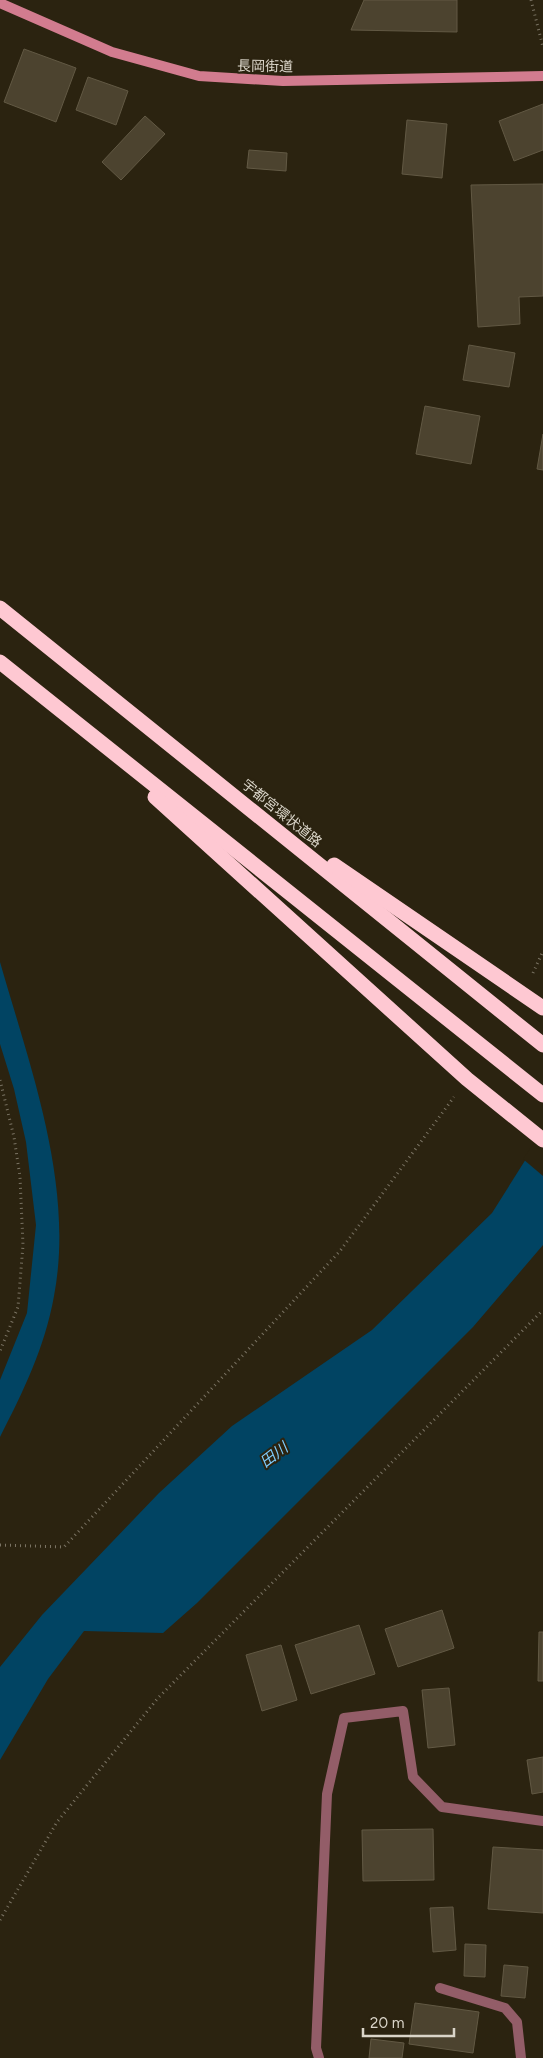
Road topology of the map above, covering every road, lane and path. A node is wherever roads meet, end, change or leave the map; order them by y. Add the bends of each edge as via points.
1 (531, 0) edge
2 (0, 4) edge
3 (543, 47) edge
4 (543, 76) edge
5 (0, 608) edge
6 (0, 662) edge
7 (48, 700) junction
8 (249, 807) junction
9 (543, 1008) edge
10 (543, 1045) edge
11 (467, 1079) junction
12 (0, 1080) edge
13 (543, 1095) edge
14 (543, 1140) edge
15 (543, 1310) edge
16 (0, 1351) edge
17 (0, 1545) edge
18 (543, 1821) edge
19 (0, 1920) edge
20 (440, 1988) dead end
21 (319, 2058) edge
22 (521, 2058) edge

1 - 3 path
2 - 4 street, 長岡街道 via 112,52 198,76 283,81
5 - 8 highway, 宇都宮環状道路
6 - 7 highway
7 - 11 highway
7 - 13 highway
8 - 9 highway
8 - 10 highway, 宇都宮環状道路
11 - 14 highway
11 - 17 path via 340,1251 64,1547
12 - 16 path via 18,1161 23,1245 18,1307
15 - 19 path via 158,1698 57,1822
18 - 21 street via 442,1807 413,1777 403,1711 344,1718 327,1794 316,2048
20 - 22 street via 505,2008 518,2022

